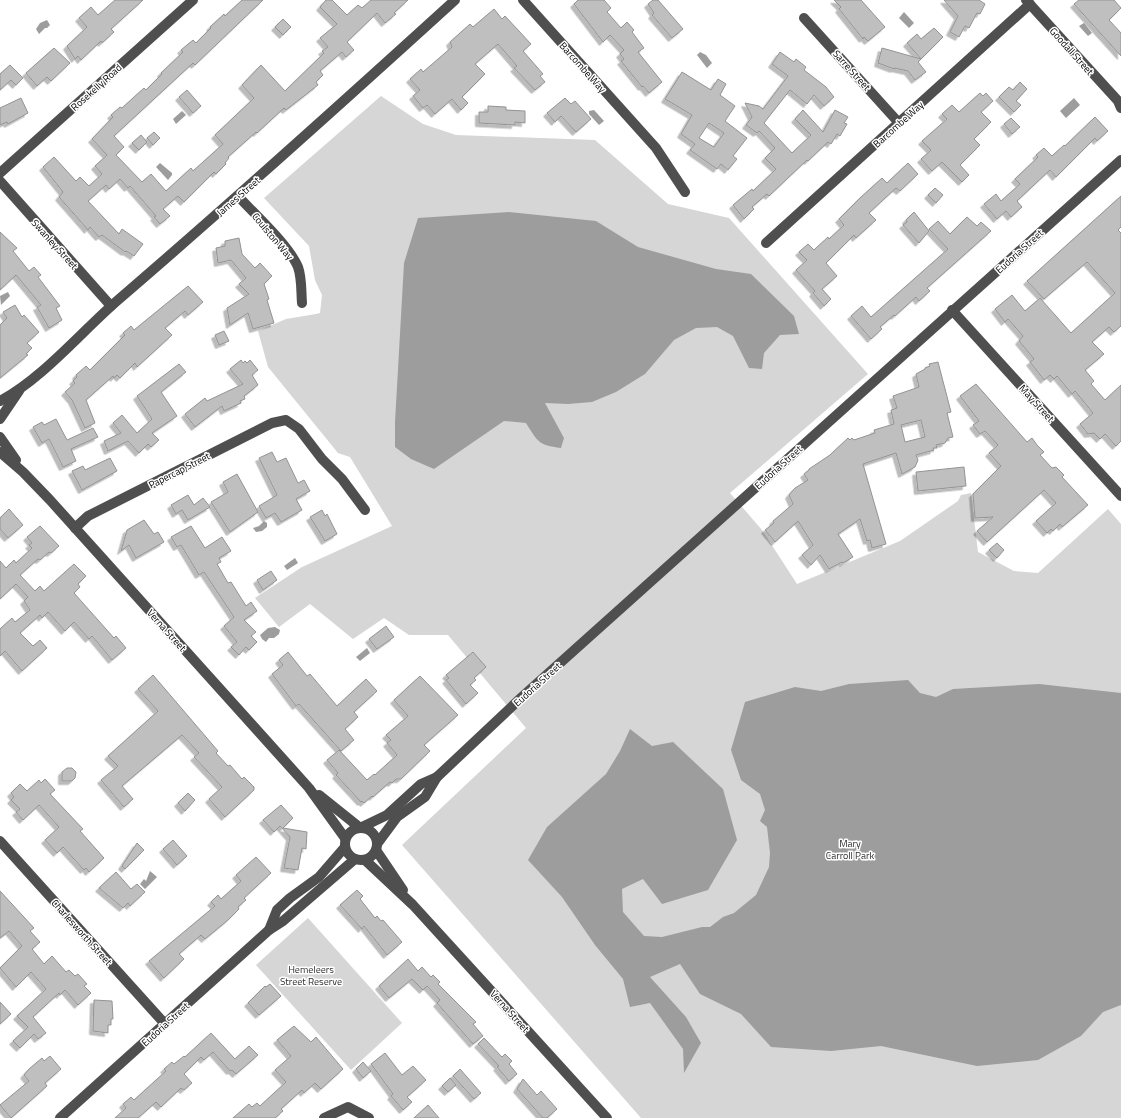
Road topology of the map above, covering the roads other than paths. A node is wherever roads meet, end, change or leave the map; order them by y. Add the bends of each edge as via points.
1 (192, 0) edge
2 (455, 0) edge
3 (523, 0) edge
4 (1028, 2) edge
5 (804, 18) dead end
6 (1120, 104) edge
7 (900, 123) junction
8 (1121, 160) edge
9 (0, 173) edge
10 (0, 181) edge
11 (685, 192) dead end
12 (238, 196) junction
13 (766, 243) dead end
14 (302, 303) dead end
15 (111, 306) junction
16 (952, 310) junction
17 (19, 391) junction
18 (0, 401) edge
19 (0, 419) edge
20 (0, 437) edge
21 (0, 452) edge
22 (24, 472) junction
23 (1121, 496) edge
24 (365, 510) dead end
25 (75, 528) junction
26 (437, 777) junction
27 (309, 788) junction
28 (361, 827) junction
29 (0, 841) edge
30 (345, 842) junction
31 (377, 847) junction
32 (360, 860) junction
33 (414, 905) junction
34 (269, 930) junction
35 (165, 1024) junction
36 (60, 1118) edge
37 (324, 1118) edge
38 (369, 1118) edge
39 (608, 1118) edge

1 - 9 street, Rosekelly Road
2 - 12 street, James Street
3 - 11 street, Barcombe Way via 656,148
4 - 6 street, Goodall Street
4 - 7 street, Barcombe Way
5 - 7 street, Sarre Street
7 - 13 street, Barcombe Way
8 - 16 street, Eudoria Street
10 - 15 street, Swanley Street
12 - 14 street, Coulston Way via 289,252 298,267
12 - 15 street, James Street
15 - 17 street, James Street
16 - 23 street, May Street
16 - 26 street, Eudoria Street via 522,697
17 - 18 street, James Street
17 - 19 street, James Street
20 - 22 street, Verna Street
21 - 22 street, Verna Street
22 - 25 street, Verna Street
24 - 25 street, Papercap Street via 342,478 322,459 299,429 286,420 272,423 88,516
25 - 27 street, Verna Street
26 - 28 street, Eudoria Street via 421,784 387,815
26 - 31 street, Eudoria Street via 425,797 397,818
27 - 28 street, Verna Street
27 - 30 street, Verna Street
28 - 30 street via 353,829
28 - 31 street via 370,830 375,836
29 - 35 street, Charlesworth Street
30 - 32 street via 348,855
30 - 34 street, Eudoria Street via 319,877 277,910
31 - 32 street via 372,856
31 - 33 street, Verna Street
32 - 33 street, Verna Street
32 - 34 street, Eudoria Street
33 - 39 street, Verna Street
34 - 35 street, Eudoria Street
35 - 36 street, Eudoria Street
37 - 38 street via 348,1107

